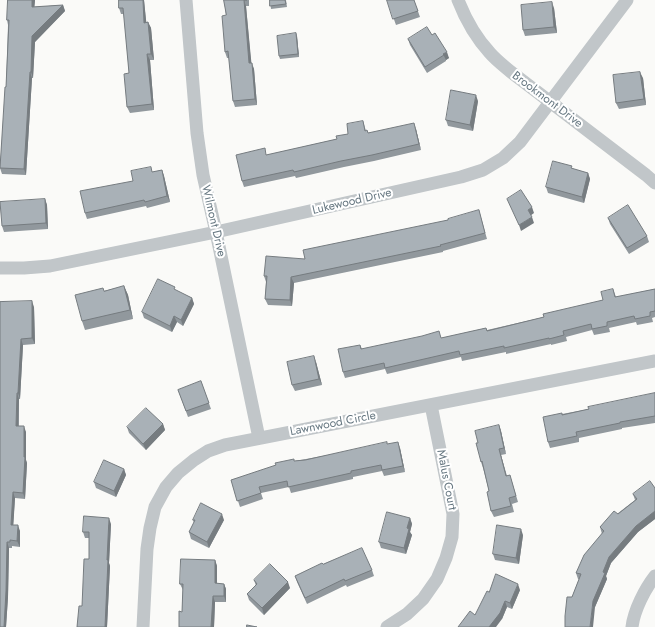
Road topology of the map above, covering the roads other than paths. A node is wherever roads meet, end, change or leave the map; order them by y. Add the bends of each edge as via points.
1 (186, 0) edge
2 (458, 0) edge
3 (627, 0) edge
4 (550, 103) junction
5 (655, 183) edge
6 (216, 232) junction
7 (0, 268) edge
8 (655, 361) edge
9 (431, 405) junction
10 (259, 438) junction
11 (655, 576) edge
12 (143, 627) edge
13 (388, 627) edge
14 (632, 627) edge

1 - 6 street, Wilmont Drive via 199,147
2 - 4 street, Brookmont Drive via 475,33 490,54
3 - 4 street, Lukewood Drive
4 - 5 street, Brookmont Drive
4 - 6 street, Lukewood Drive via 520,142 503,158 483,170
6 - 7 street, Lukewood Drive via 50,266
6 - 10 street, Wilmont Drive
8 - 9 street, Lawnwood Circle
9 - 10 street, Lawnwood Circle
9 - 13 street, Malus Court via 453,514 452,537 437,579 423,599
10 - 12 street, Lawnwood Circle via 208,451 178,473 166,487 155,507 150,528
11 - 14 street via 640,601

